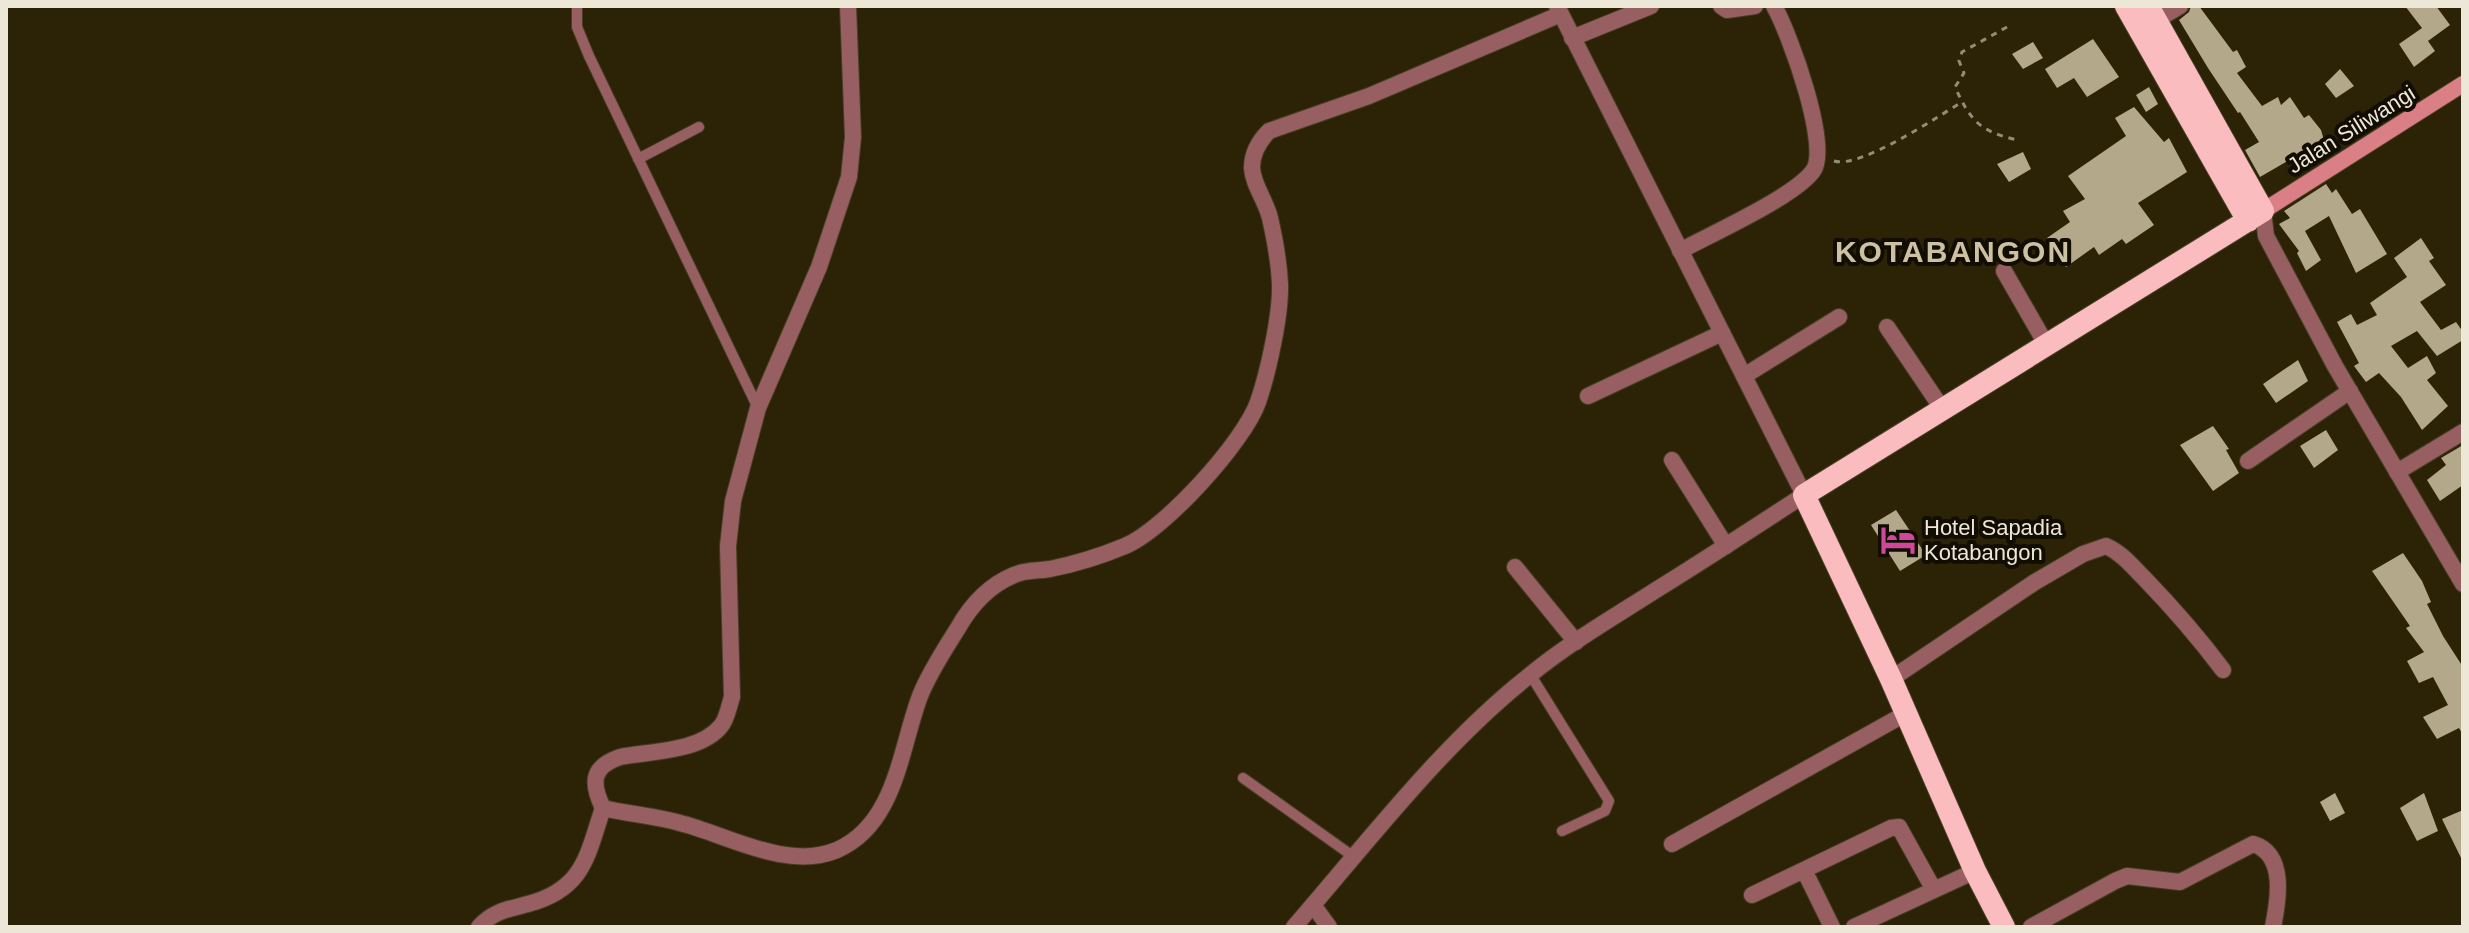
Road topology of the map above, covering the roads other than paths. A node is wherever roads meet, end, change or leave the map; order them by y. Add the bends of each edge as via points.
1 (577, 6) edge
2 (848, 6) edge
3 (1651, 6) edge
4 (1721, 6) edge
5 (1755, 6) edge
6 (1774, 6) edge
7 (2126, 6) edge
8 (2180, 6) edge
9 (1559, 10) edge
10 (2153, 13) edge
11 (1572, 38) junction
12 (2463, 84) edge
13 (699, 127) dead end
14 (638, 159) junction
15 (2255, 216) junction
16 (1680, 251) junction
17 (2004, 271) dead end
18 (1839, 317) dead end
19 (1887, 327) dead end
20 (1722, 333) junction
21 (2046, 344) junction
22 (1744, 376) junction
23 (2350, 391) junction
24 (1588, 396) dead end
25 (758, 408) junction
26 (1943, 410) junction
27 (2463, 432) edge
28 (1672, 460) dead end
29 (2248, 461) dead end
30 (2397, 472) junction
31 (1804, 495) junction
32 (1726, 546) junction
33 (1515, 567) dead end
34 (2463, 584) edge
35 (1576, 642) junction
36 (2223, 670) dead end
37 (1530, 674) junction
38 (1891, 679) junction
39 (1905, 714) junction
40 (1243, 778) dead end
41 (603, 808) junction
42 (1562, 831) dead end
43 (1672, 844) dead end
44 (1354, 857) junction
45 (1804, 870) junction
46 (1975, 871) junction
47 (1934, 890) junction
48 (1752, 895) dead end
49 (1313, 905) junction
50 (479, 927) edge
51 (1294, 927) edge
52 (1329, 927) edge
53 (1832, 927) edge
54 (1854, 927) edge
55 (2004, 927) edge
56 (2031, 927) edge
57 (2273, 927) edge

1 - 14 lane via 581,39
2 - 25 street via 853,137 849,177 819,267
3 - 11 street
4 - 5 street
6 - 16 street via 1810,105 1819,157 1813,171 1783,195
7 - 15 highway
8 - 10 street
9 - 11 street
9 - 41 street via 1369,96 1269,131 1261,139 1252,168 1269,214 1280,287 1264,381 1248,425 1179,504 1144,535 1088,559 1015,574 982,597 958,626 922,692 880,812 854,839 832,852 789,856 674,821
10 - 15 highway
11 - 16 street
12 - 15 main road, Jalan Siliwangi
13 - 14 lane
14 - 25 lane
15 - 21 highway
15 - 23 street
16 - 20 street
17 - 21 street
18 - 22 street
19 - 26 street
20 - 22 street
20 - 24 street
21 - 26 highway
22 - 31 street
23 - 29 street
23 - 30 street
25 - 41 street via 733,501 728,546 732,697 725,718 721,727 693,745 609,761 594,785
26 - 31 highway
27 - 30 street
28 - 32 street
30 - 34 street
31 - 32 street
31 - 38 highway
32 - 35 street
33 - 35 street
35 - 37 street
36 - 38 street via 2165,600 2118,551 2106,546 2035,582
37 - 42 lane via 1609,801 1605,811
37 - 44 street via 1437,764
38 - 39 highway
39 - 43 street
39 - 46 highway
40 - 44 lane
41 - 50 street via 582,870 570,884 533,903 495,912
44 - 49 street
45 - 47 street via 1899,827
45 - 48 street
45 - 53 street
46 - 47 street
46 - 55 highway
47 - 54 street
49 - 51 street
49 - 52 street
56 - 57 street via 2127,876 2180,882 2253,844 2266,853 2278,877

